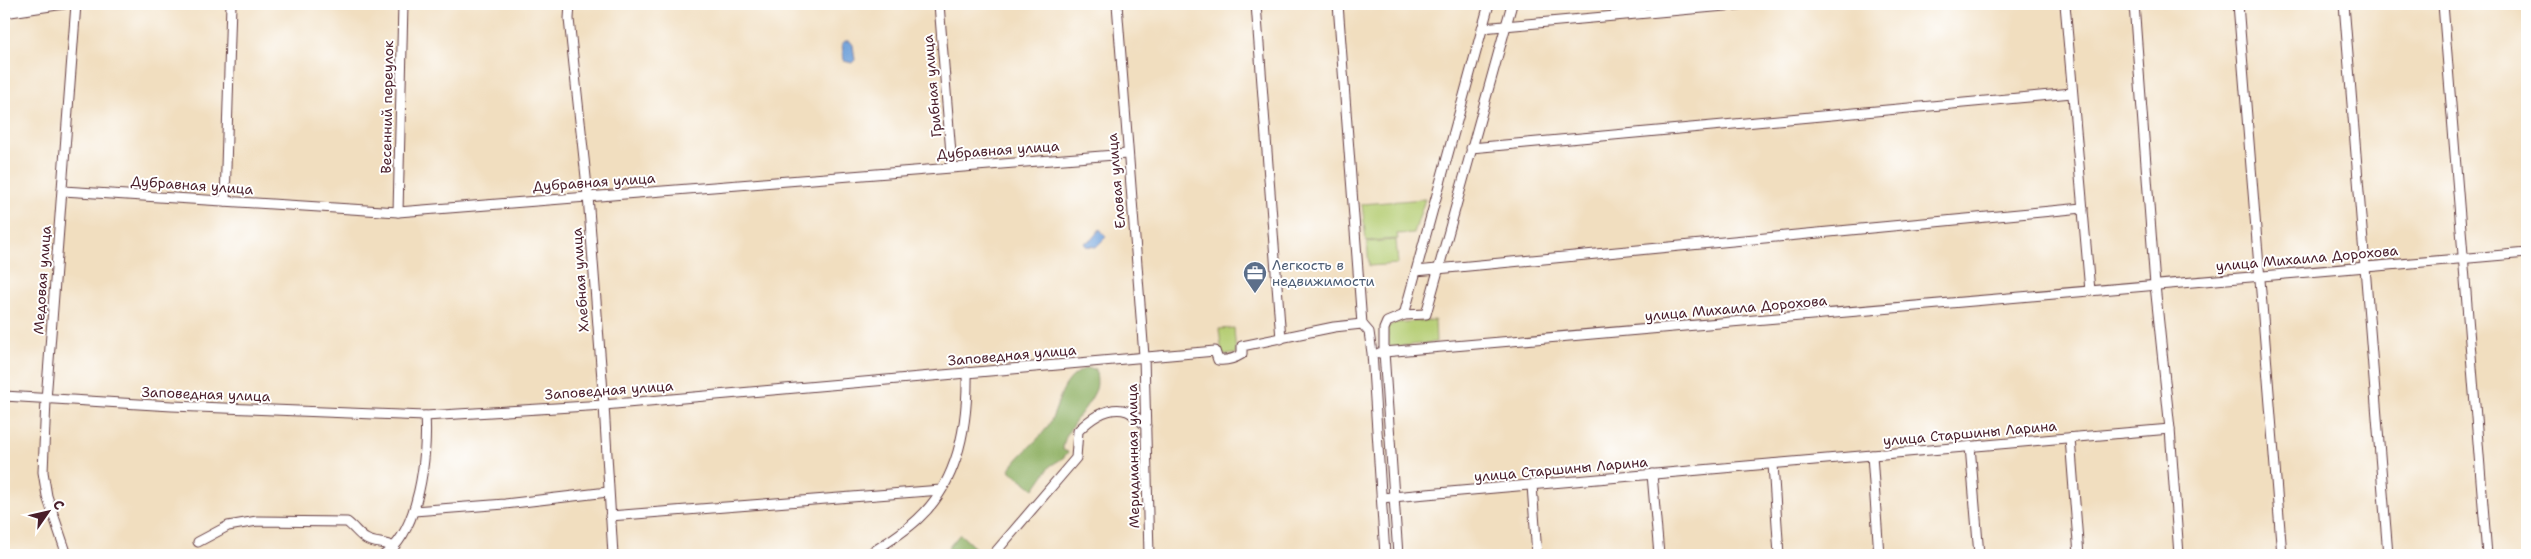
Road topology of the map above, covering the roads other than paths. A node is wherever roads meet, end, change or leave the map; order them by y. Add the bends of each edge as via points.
1 (64, 4) edge
2 (76, 4) edge
3 (231, 4) edge
4 (403, 4) edge
5 (570, 4) edge
6 (939, 4) edge
7 (1117, 4) edge
8 (1256, 4) edge
9 (1338, 4) edge
10 (1489, 4) edge
11 (1512, 4) edge
12 (1747, 4) edge
13 (2065, 4) edge
14 (2134, 4) edge
15 (2238, 4) edge
16 (2344, 4) edge
17 (2443, 4) edge
18 (4, 13) edge
19 (1506, 26) junction
20 (1482, 28) junction
21 (2072, 93) junction
22 (1471, 148) junction
23 (1127, 154) junction
24 (952, 166) junction
25 (63, 191) junction
26 (588, 196) junction
27 (225, 201) junction
28 (2083, 208) junction
29 (398, 212) junction
30 (2527, 253) edge
31 (2464, 258) junction
32 (2365, 267) junction
33 (1440, 268) junction
34 (1416, 271) junction
35 (2259, 276) junction
36 (2155, 285) junction
37 (2090, 291) junction
38 (1404, 315) junction
39 (1362, 324) junction
40 (1281, 339) junction
41 (1384, 352) junction
42 (1372, 354) junction
43 (1144, 356) junction
44 (967, 372) junction
45 (4, 396) edge
46 (46, 400) junction
47 (604, 405) junction
48 (425, 416) junction
49 (1146, 426) junction
50 (2170, 429) junction
51 (2070, 438) junction
52 (1970, 446) junction
53 (1872, 455) junction
54 (1773, 464) junction
55 (1652, 474) junction
56 (1532, 485) junction
57 (941, 490) junction
58 (608, 492) junction
59 (1393, 497) junction
60 (1381, 498) junction
61 (414, 511) junction
62 (610, 516) junction
63 (198, 542) dead end
64 (394, 547) junction
65 (67, 555) edge
66 (384, 555) edge
67 (613, 555) edge
68 (868, 555) edge
69 (993, 555) edge
70 (1149, 555) edge
71 (1385, 555) edge
72 (1398, 555) edge
73 (1537, 555) edge
74 (1658, 555) edge
75 (1779, 555) edge
76 (1879, 555) edge
77 (1979, 555) edge
78 (2079, 555) edge
79 (2180, 555) edge
80 (2282, 555) edge
81 (2388, 555) edge
82 (2487, 555) edge

1 - 18 street
2 - 25 street, Медовая улица
3 - 27 street
4 - 29 street, Весенний переулок
5 - 26 street, Хлебная улица
6 - 24 street, Грибная улица
7 - 23 street, Еловая улица
8 - 40 street
9 - 39 street
10 - 20 street
11 - 19 street
12 - 19 street
13 - 21 street
14 - 36 street
15 - 35 street
16 - 32 street
17 - 31 street
19 - 20 street
19 - 22 street
20 - 34 street
21 - 22 street
21 - 28 street
22 - 33 street
23 - 24 street, Дубравная улица
23 - 43 street, Еловая улица
24 - 26 street, Дубравная улица via 790,182
25 - 27 street, Дубравная улица
25 - 46 street, Медовая улица
26 - 29 street, Дубравная улица
26 - 47 street, Хлебная улица
27 - 29 street, Дубравная улица
28 - 33 street
28 - 37 street
30 - 31 street, улица Михаила Дорохова
31 - 32 street, улица Михаила Дорохова
31 - 82 street
32 - 35 street, улица Михаила Дорохова
32 - 81 street
33 - 34 street
33 - 38 street via 1426,314
34 - 38 street
35 - 36 street, улица Михаила Дорохова
35 - 80 street
36 - 37 street, улица Михаила Дорохова
36 - 50 street
37 - 41 street, улица Михаила Дорохова
38 - 41 street via 1387,322
39 - 40 street
39 - 42 street via 1369,332
40 - 43 street, Заповедная улица via 1242,346 1242,354 1235,359 1218,360 1215,351
41 - 42 street, улица Михаила Дорохова
41 - 59 street
42 - 60 street
43 - 44 street, Заповедная улица
43 - 49 street, Меридианная улица
44 - 47 street, Заповедная улица
44 - 57 street via 968,406 963,435
45 - 46 street, Заповедная улица
46 - 48 street, Заповедная улица
46 - 65 street, Медовая улица via 43,472 47,496
47 - 48 street, Заповедная улица
47 - 58 street, Хлебная улица
48 - 61 street via 427,440
49 - 69 street via 1128,411 1114,409 1090,418 1078,431 1076,458
49 - 70 street, Меридианная улица
50 - 51 street, улица Старшины Ларина
50 - 79 street
51 - 52 street, улица Старшины Ларина
51 - 78 street
52 - 53 street, улица Старшины Ларина
52 - 77 street
53 - 54 street, улица Старшины Ларина
53 - 76 street
54 - 55 street, улица Старшины Ларина
54 - 75 street
55 - 56 street, улица Старшины Ларина
55 - 74 street
56 - 59 street, улица Старшины Ларина
56 - 73 street
57 - 62 street
57 - 68 street via 918,518
58 - 61 street
58 - 62 street, Хлебная улица
59 - 60 street, улица Старшины Ларина
59 - 72 street
60 - 71 street
61 - 64 street
62 - 67 street, Хлебная улица
63 - 64 street via 228,526 258,521 347,522 363,538
64 - 66 street

